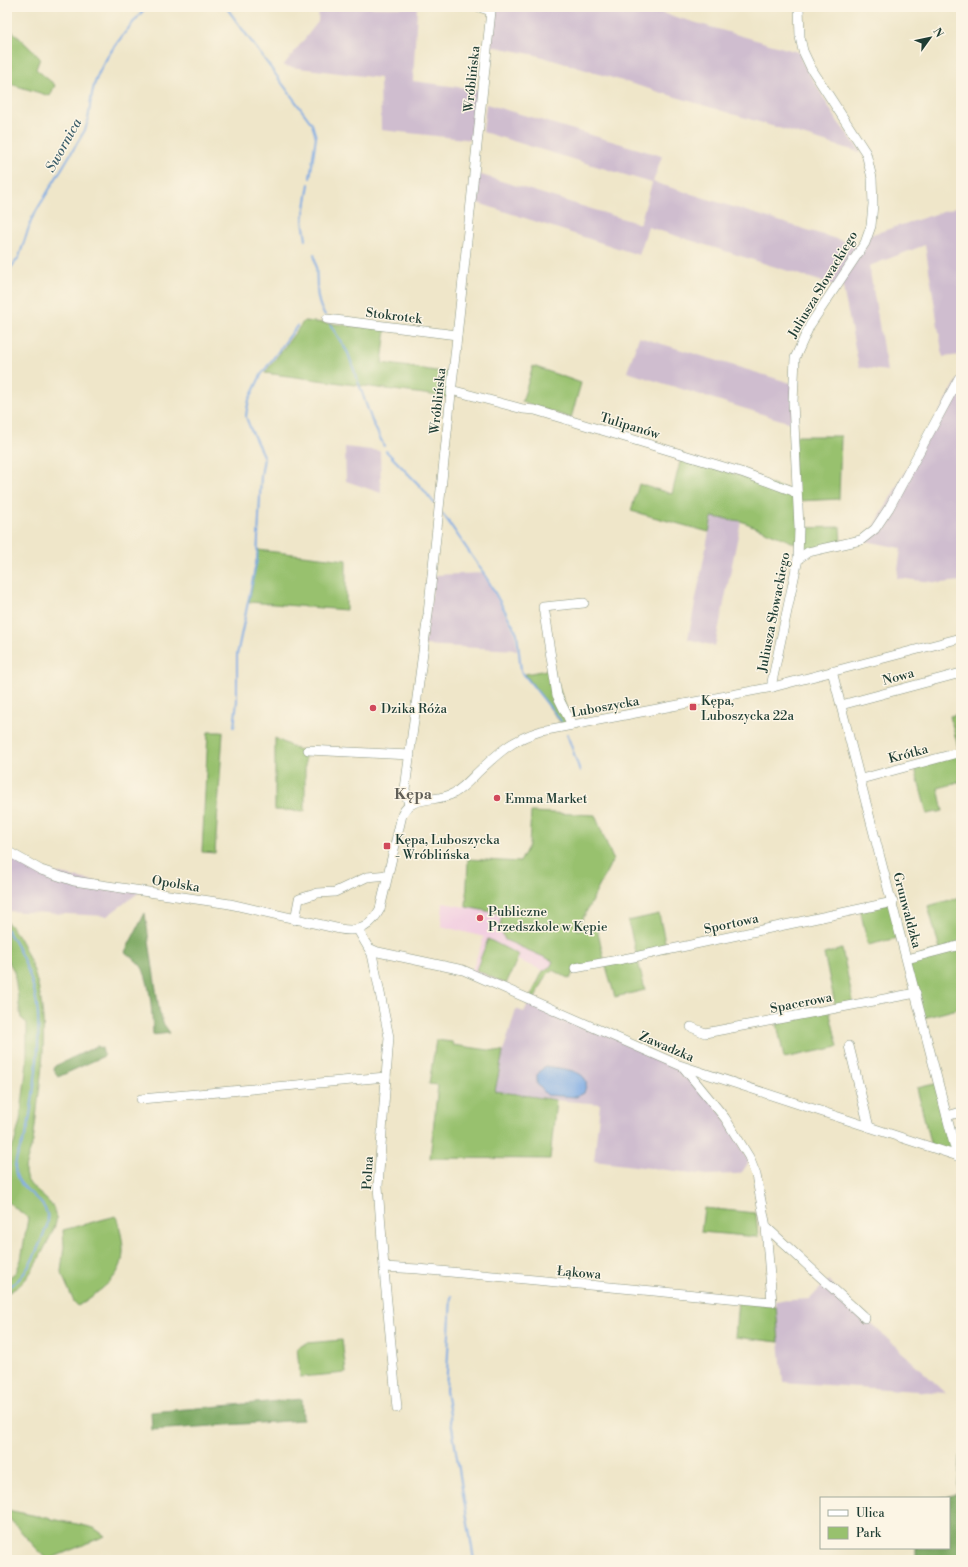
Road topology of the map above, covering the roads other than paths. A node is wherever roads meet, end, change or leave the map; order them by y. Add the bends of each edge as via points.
1 (479, 7) edge
2 (799, 7) edge
3 (327, 319) dead end
4 (458, 335) junction
5 (959, 378) dead end
6 (451, 390) junction
7 (797, 495) junction
8 (798, 559) junction
9 (584, 603) dead end
10 (961, 638) edge
11 (832, 671) junction
12 (961, 673) edge
13 (773, 687) junction
14 (841, 705) junction
15 (572, 725) junction
16 (308, 750) dead end
17 (961, 752) edge
18 (410, 755) junction
19 (861, 779) junction
20 (409, 805) junction
21 (7, 851) edge
22 (388, 875) junction
23 (893, 902) junction
24 (295, 920) junction
25 (358, 930) junction
26 (367, 945) junction
27 (961, 945) edge
28 (907, 959) junction
29 (575, 968) dead end
30 (916, 993) junction
31 (691, 1027) dead end
32 (849, 1046) dead end
33 (684, 1067) junction
34 (386, 1077) junction
35 (141, 1098) dead end
36 (961, 1112) edge
37 (947, 1116) junction
38 (869, 1127) junction
39 (959, 1156) edge
40 (766, 1228) junction
41 (384, 1267) junction
42 (865, 1318) dead end
43 (398, 1408) dead end

1 - 4 street, Wróblińska via 491,12
2 - 7 street, Juliusza Słowackiego via 800,37 811,68 866,153 872,178 873,204 871,226 865,243 810,325 795,358
3 - 4 street, Stokrotek
4 - 6 street, Wróblińska
5 - 8 street via 889,508 875,529 861,540 808,552
6 - 7 street, Tulipanów via 535,410 793,490
6 - 18 street, Wróblińska via 428,614
7 - 8 street, Juliusza Słowackiego
8 - 13 street, Juliusza Słowackiego
9 - 15 street via 543,607 557,695
10 - 11 street, Luboszycka
11 - 13 street, Luboszycka
11 - 14 street, Grunwaldzka
12 - 14 street, Nowa
13 - 15 street, Luboszycka
14 - 19 street, Grunwaldzka
15 - 20 street, Luboszycka via 541,731 515,741 455,793
16 - 18 street
17 - 19 street, Krótka
18 - 20 street, Wróblińska via 406,789
19 - 23 street, Grunwaldzka
20 - 22 street via 402,815
21 - 24 street, Opolska via 41,870 74,881 230,904
22 - 24 street via 367,877 335,892 307,895 299,899
22 - 25 street via 377,914 367,927
23 - 28 street, Grunwaldzka
23 - 29 street, Sportowa
24 - 25 street, Opolska
25 - 26 street, Polna
26 - 33 street, Zawadzka via 378,952 463,970
26 - 34 street, Polna via 372,954 389,1037
27 - 28 street
28 - 30 street, Grunwaldzka
30 - 31 street, Spacerowa via 705,1033
30 - 37 street, Grunwaldzka
32 - 38 street
33 - 38 street, Zawadzka
33 - 40 street via 725,1118 749,1156 756,1176
34 - 35 street
34 - 41 street, Polna via 378,1186
36 - 37 street
37 - 39 street, Grunwaldzka
38 - 39 street, Zawadzka
40 - 41 street, Łąkowa via 772,1302 418,1268
40 - 42 street
41 - 43 street, Polna

